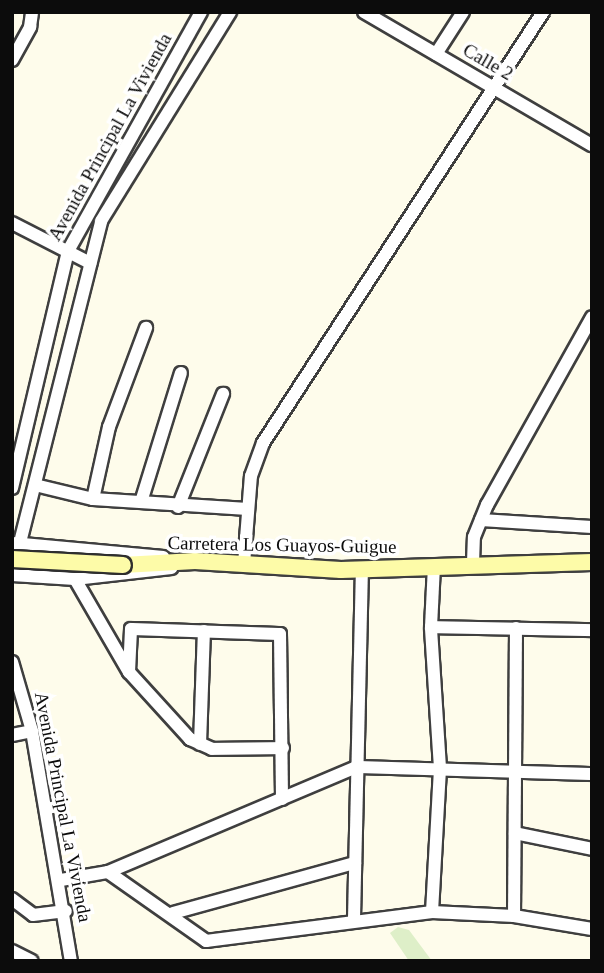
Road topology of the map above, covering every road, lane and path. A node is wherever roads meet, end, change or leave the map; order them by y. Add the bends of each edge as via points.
1 (32, 12) edge
2 (201, 12) edge
3 (230, 12) edge
4 (365, 12) edge
5 (463, 12) edge
6 (543, 12) edge
7 (436, 54) junction
8 (12, 60) edge
9 (492, 87) junction
10 (592, 145) edge
11 (12, 223) edge
12 (68, 251) junction
13 (90, 262) junction
14 (592, 317) edge
15 (146, 328) dead end
16 (181, 373) dead end
17 (223, 394) dead end
18 (14, 481) edge
19 (35, 485) junction
20 (93, 499) junction
21 (141, 502) junction
22 (178, 507) junction
23 (248, 509) junction
24 (481, 520) junction
25 (592, 527) edge
26 (14, 549) edge
27 (195, 561) junction
28 (592, 562) edge
29 (473, 563) junction
30 (244, 564) junction
31 (434, 566) junction
32 (362, 570) junction
33 (12, 575) edge
34 (75, 579) junction
35 (431, 627) junction
36 (516, 628) junction
37 (592, 629) edge
38 (204, 631) junction
39 (13, 665) edge
40 (130, 672) junction
41 (32, 731) junction
42 (12, 734) edge
43 (200, 744) junction
44 (283, 748) junction
45 (356, 767) junction
46 (440, 768) junction
47 (517, 772) junction
48 (592, 774) edge
49 (282, 799) junction
50 (516, 833) junction
51 (592, 849) edge
52 (355, 863) junction
53 (108, 872) junction
54 (61, 880) junction
55 (12, 899) edge
56 (65, 911) junction
57 (432, 912) junction
58 (173, 913) junction
59 (514, 916) junction
60 (354, 919) junction
61 (592, 929) edge
62 (12, 951) edge
63 (32, 961) edge
64 (71, 961) edge

1 - 8 street via 30,27
2 - 12 street, Avenida Principal La Vivienda
3 - 13 street, Avenida Principal La Vivienda via 101,221
4 - 7 street, Calle 2
5 - 7 street
6 - 9 street
7 - 9 street, Calle 2
9 - 10 street, Calle 2
9 - 23 street via 263,443 251,476
11 - 12 street
12 - 13 street
12 - 18 street, Avenida Principal La Vivienda
13 - 19 street, Avenida Principal La Vivienda
14 - 24 street
15 - 20 street via 108,427
16 - 21 street
17 - 22 street
19 - 20 street
19 - 26 street, Avenida Principal La Vivienda
20 - 21 street
21 - 22 street
22 - 23 street
23 - 30 street
24 - 25 street
24 - 29 street
26 - 27 street
26 - 27 main road, Carretera Los Guayos-Guigue, bridge via 123,565
26 - 33 street, Avenida Principal La Vivienda
27 - 30 main road, Carretera Los Guayos-Guigue
27 - 34 street via 142,575
28 - 29 main road, Carretera Los Guayos-Guigue
29 - 31 main road, Carretera Los Guayos-Guigue
30 - 32 main road, Carretera Los Guayos-Guigue
31 - 32 main road, Carretera Los Guayos-Guigue
31 - 35 street
32 - 45 street
33 - 34 street
34 - 40 street
35 - 36 street
35 - 46 street
36 - 37 street
36 - 47 street
38 - 40 street via 131,629
38 - 43 street
38 - 44 street via 280,634
39 - 41 street, Avenida Principal La Vivienda
40 - 43 street via 159,710
41 - 42 street
41 - 54 street, Avenida Principal La Vivienda
43 - 44 street via 212,749
44 - 49 street
45 - 46 street
45 - 49 street
45 - 52 street
46 - 47 street
46 - 57 street
47 - 48 street
47 - 50 street
49 - 53 street
50 - 51 street
50 - 59 street
52 - 58 street
52 - 60 street
53 - 54 street
53 - 58 street
54 - 56 street, Avenida Principal La Vivienda
55 - 56 street via 33,915
56 - 64 street, Avenida Principal La Vivienda
57 - 59 street
57 - 60 street
58 - 60 street via 191,935 217,942
59 - 61 street
62 - 63 street

